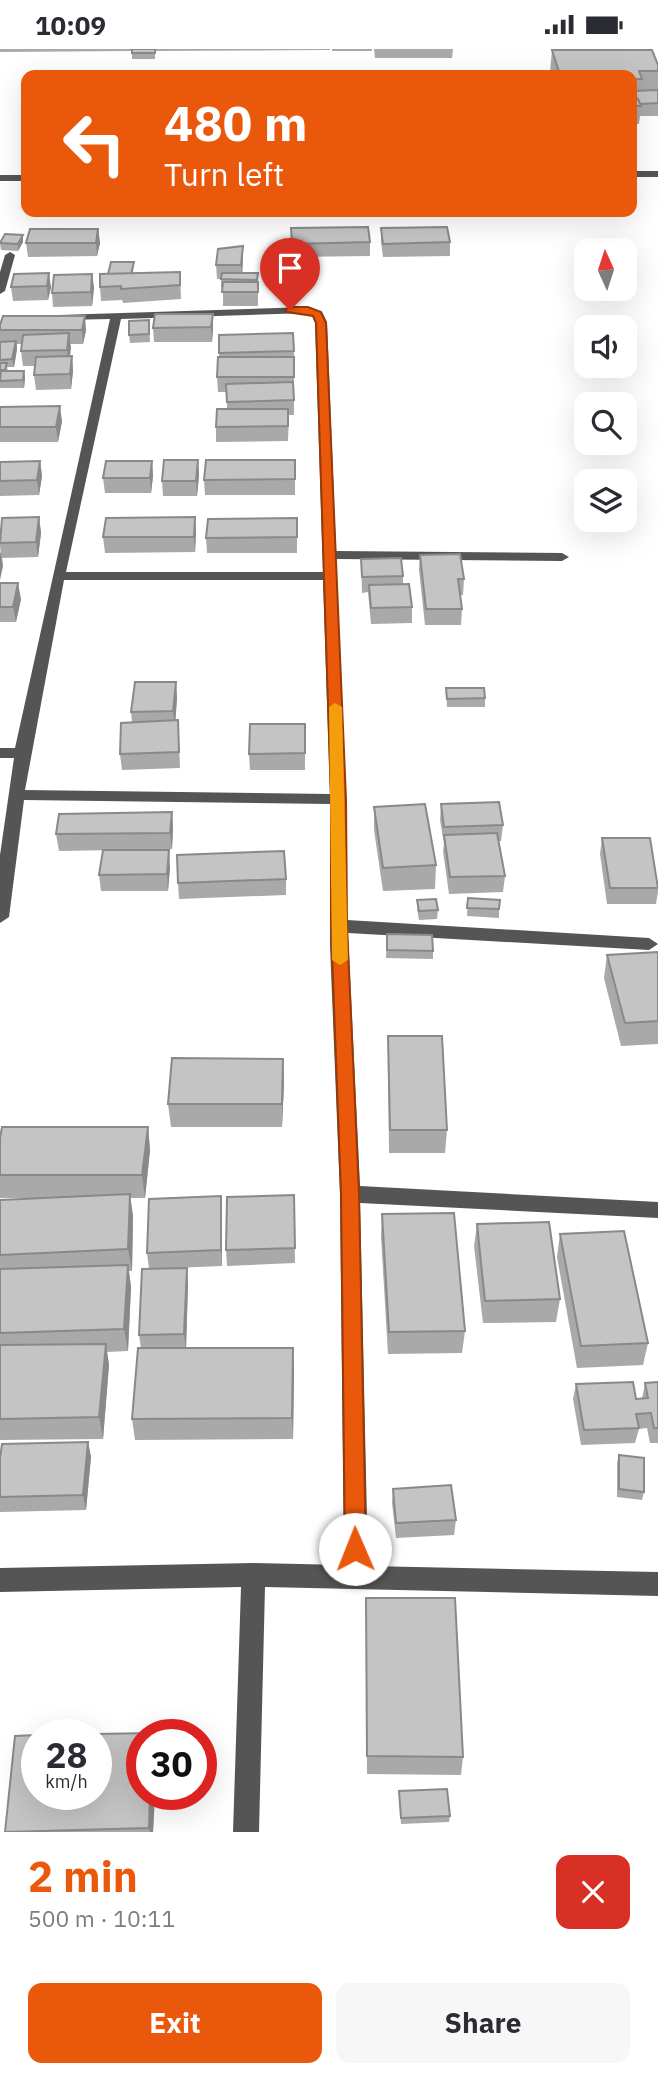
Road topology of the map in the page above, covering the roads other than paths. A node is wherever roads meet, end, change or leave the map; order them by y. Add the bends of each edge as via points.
1 (637, 174) edge
2 (658, 174) edge
3 (0, 178) edge
4 (21, 178) edge
5 (10, 255) dead end
6 (0, 291) edge
7 (52, 317) edge
8 (116, 317) junction
9 (330, 555) junction
10 (562, 557) dead end
11 (58, 576) junction
12 (331, 576) junction
13 (0, 753) edge
14 (22, 753) junction
15 (19, 795) junction
16 (338, 799) junction
17 (0, 918) edge
18 (339, 926) junction
19 (649, 944) dead end
20 (350, 1193) junction
21 (658, 1210) edge
22 (253, 1576) junction
23 (356, 1576) junction
24 (0, 1580) edge
25 (658, 1584) edge
26 (246, 1832) edge

1 - 2 street
3 - 4 street
5 - 6 street
7 - 8 street
8 - 9 street via 272,310 318,314
8 - 11 street
9 - 10 street
9 - 12 street
11 - 12 street
11 - 14 street
12 - 16 street
13 - 14 street
14 - 15 street
15 - 16 street
15 - 17 street
16 - 18 street
18 - 19 street
18 - 20 street
20 - 21 street
20 - 23 street
22 - 23 street
22 - 24 street
22 - 26 street
23 - 25 street

